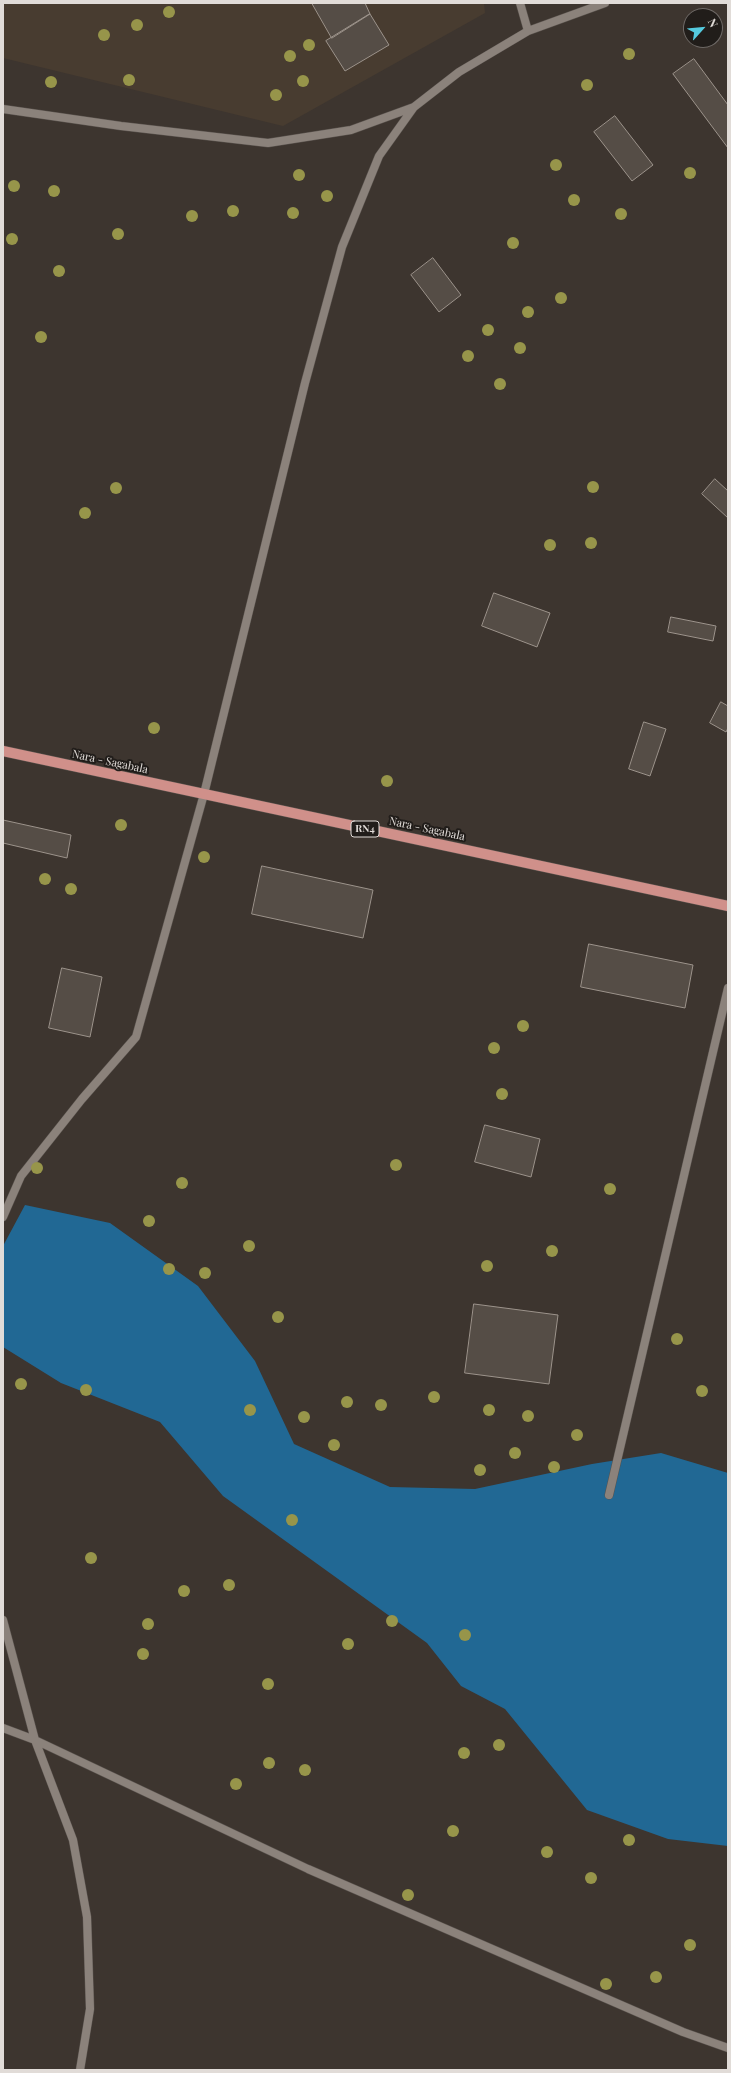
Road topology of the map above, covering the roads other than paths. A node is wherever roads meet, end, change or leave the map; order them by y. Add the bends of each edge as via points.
1 (520, 3) edge
2 (605, 3) edge
3 (528, 31) junction
4 (414, 107) junction
5 (3, 110) edge
6 (3, 751) edge
7 (204, 794) junction
8 (728, 906) edge
9 (728, 988) edge
10 (3, 1217) edge
11 (609, 1495) dead end
12 (3, 1620) edge
13 (3, 1728) edge
14 (35, 1740) junction
15 (728, 2048) edge
16 (80, 2070) edge

1 - 3 street
2 - 3 street
3 - 4 street via 459,72
4 - 5 street via 351,130 268,143
4 - 7 street via 379,156 342,247 305,383
6 - 7 main road, Nara - Sagabala / RN4
7 - 8 main road, Nara - Sagabala / RN4
7 - 10 street via 136,1037 82,1099 21,1176
9 - 11 street
12 - 14 street
13 - 14 street
14 - 15 street via 308,1869 683,2032
14 - 16 street via 73,1840 86,1917 90,2010

